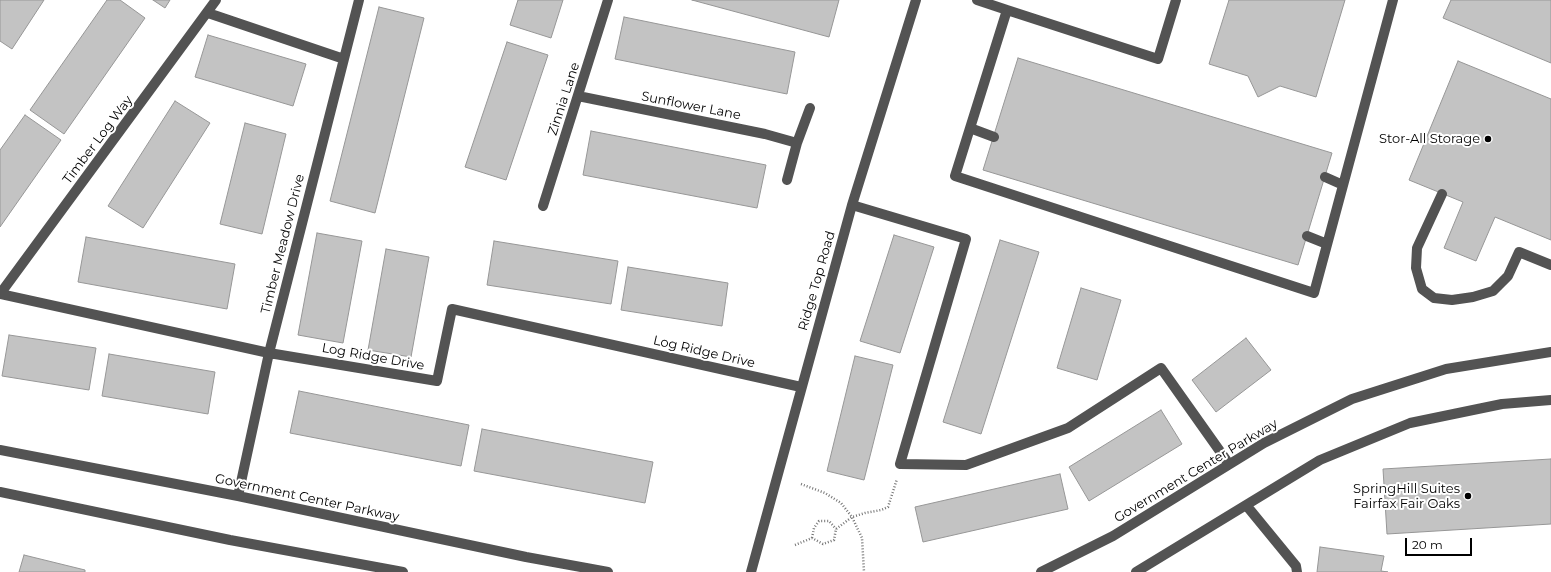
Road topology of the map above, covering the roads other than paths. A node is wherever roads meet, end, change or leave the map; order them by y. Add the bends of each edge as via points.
1 (216, 0) edge
2 (358, 0) edge
3 (608, 0) edge
4 (916, 0) edge
5 (977, 0) edge
6 (1176, 0) edge
7 (1393, 0) edge
8 (1008, 10) junction
9 (208, 13) junction
10 (344, 59) junction
11 (578, 96) junction
12 (810, 108) dead end
13 (970, 128) junction
14 (994, 137) dead end
15 (797, 143) junction
16 (1325, 177) dead end
17 (787, 180) dead end
18 (1343, 184) junction
19 (1442, 194) dead end
20 (852, 205) junction
21 (543, 206) dead end
22 (1307, 236) dead end
23 (1327, 244) junction
24 (1551, 265) edge
25 (0, 294) edge
26 (1551, 352) edge
27 (269, 353) junction
28 (801, 387) junction
29 (1551, 400) edge
30 (0, 450) edge
31 (1230, 464) junction
32 (0, 492) edge
33 (238, 496) junction
34 (1246, 505) junction
35 (403, 572) edge
36 (608, 572) edge
37 (751, 572) edge
38 (1041, 572) edge
39 (1136, 572) edge
40 (1297, 572) edge

1 - 9 street, Timber Log Way
2 - 10 street, Timber Meadow Drive
3 - 11 street, Zinnia Lane
4 - 20 street, Ridge Top Road
5 - 8 street
6 - 8 street via 1158,59
7 - 18 street
8 - 13 street
9 - 10 street
9 - 25 street, Timber Log Way
10 - 27 street, Timber Meadow Drive
11 - 15 street, Sunflower Lane via 765,134
11 - 21 street, Zinnia Lane
12 - 15 street
13 - 14 street
13 - 23 street via 955,176 1314,293
15 - 17 street
16 - 18 street
18 - 23 street
19 - 24 street via 1417,248 1416,268 1422,289 1434,298 1452,300 1473,297 1493,290 1508,276 1519,252
20 - 28 street, Ridge Top Road
20 - 31 street via 966,239 900,464 966,465 1068,428 1161,368
22 - 23 street
25 - 27 street, Log Ridge Drive
26 - 31 street, Government Center Parkway via 1446,369 1352,399 1264,443
27 - 28 street, Log Ridge Drive via 437,381 452,309
27 - 33 street, Timber Meadow Drive
28 - 37 street, Ridge Top Road
29 - 34 street via 1502,404 1410,424 1320,460
30 - 33 street, Government Center Parkway
31 - 38 street, Government Center Parkway via 1113,536
32 - 35 street via 230,540
33 - 36 street, Government Center Parkway
34 - 39 street
34 - 40 street via 1296,566

